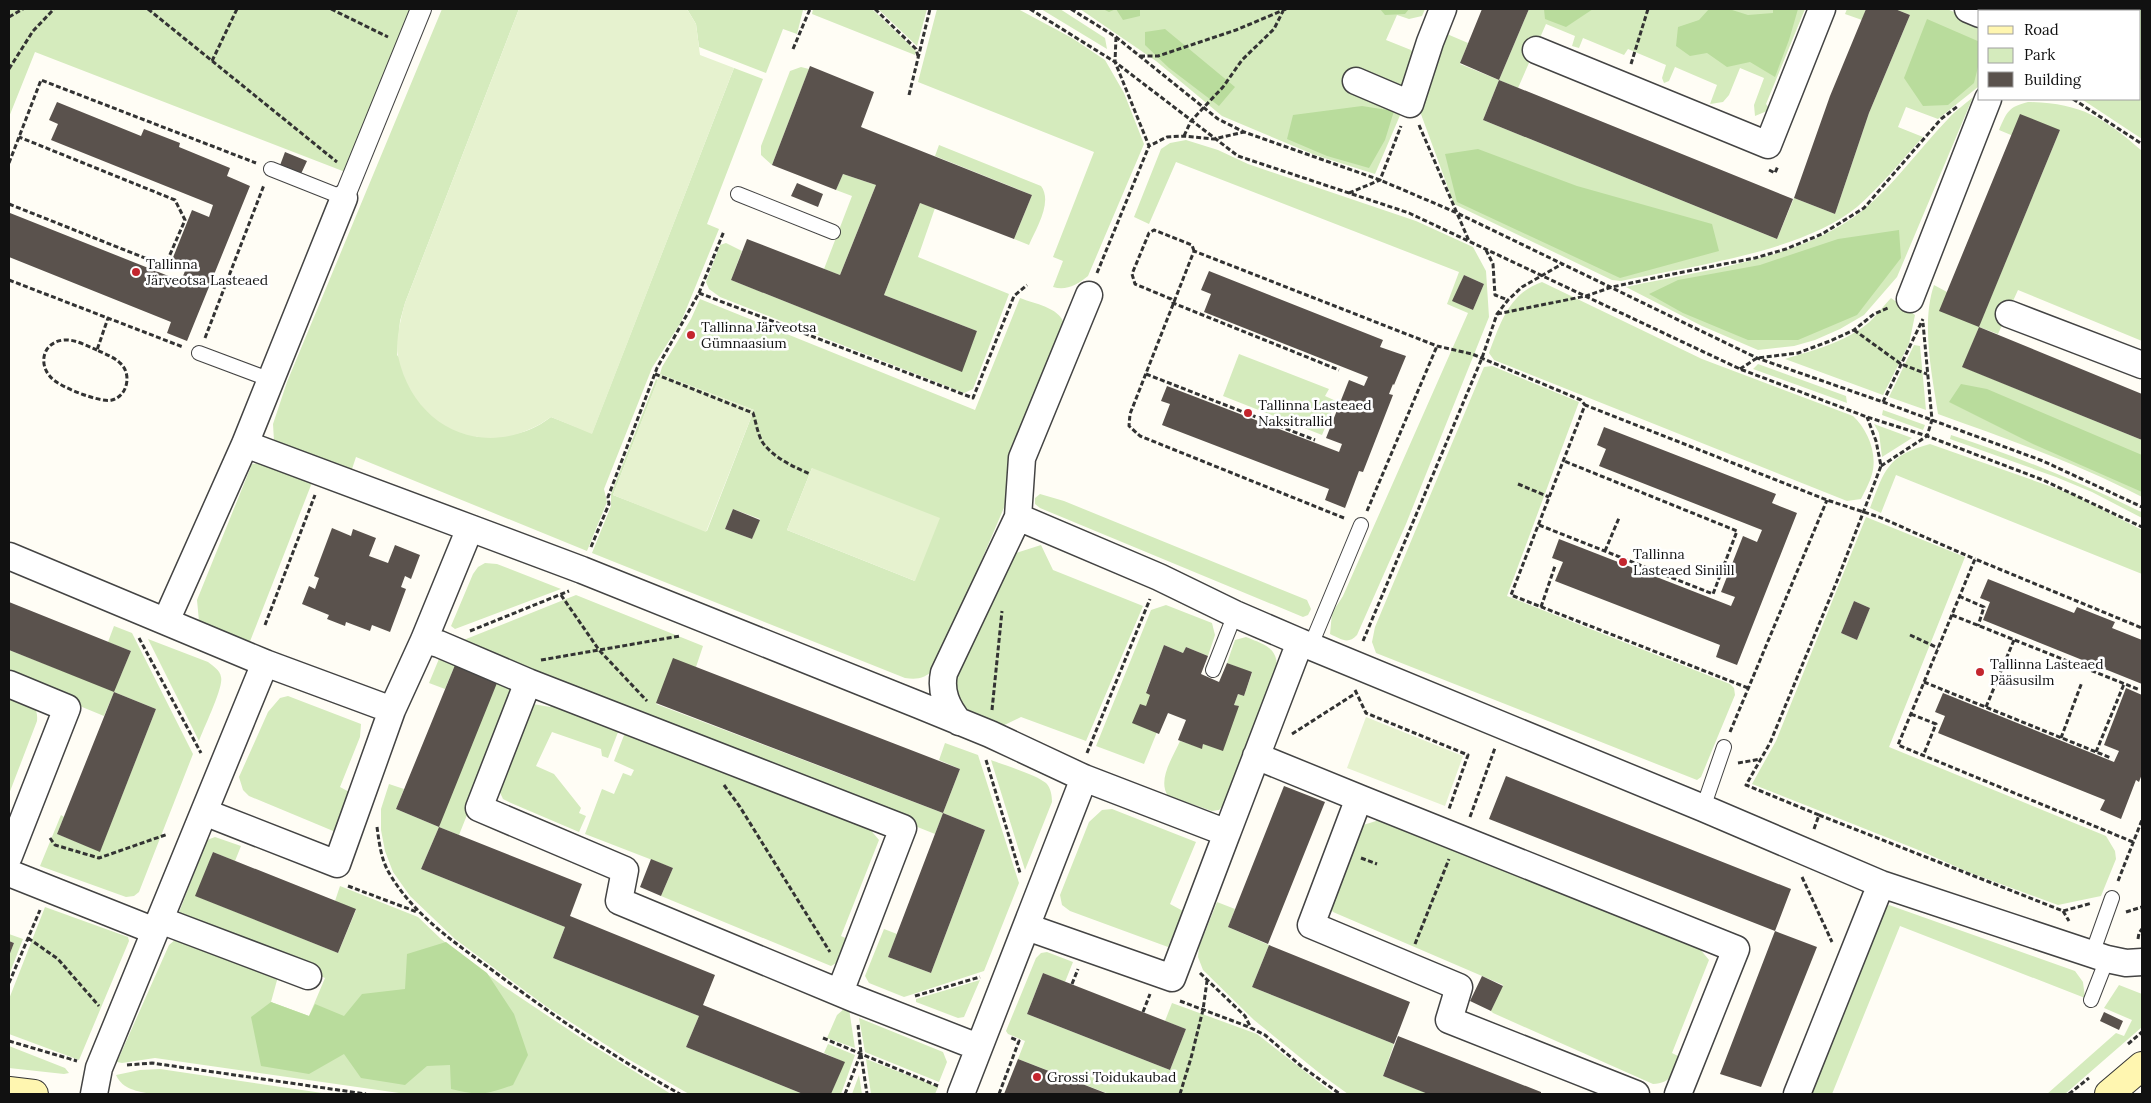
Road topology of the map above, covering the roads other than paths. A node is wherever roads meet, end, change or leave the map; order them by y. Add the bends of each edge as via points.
1 (422, 9) edge
2 (1443, 9) edge
3 (1822, 9) edge
4 (1536, 50) dead end
5 (1356, 81) dead end
6 (1976, 100) edge
7 (271, 169) road end
8 (348, 187) junction
9 (738, 194) dead end
10 (833, 232) dead end
11 (1089, 294) dead end
12 (1916, 307) road end
13 (2009, 314) dead end
14 (200, 353) road end
15 (2142, 365) edge
16 (271, 380) junction
17 (245, 444) junction
18 (1018, 517) junction
19 (1362, 524) road end
20 (470, 528) junction
21 (9, 556) edge
22 (1234, 614) junction
23 (166, 621) junction
24 (431, 642) junction
25 (1306, 643) junction
26 (265, 663) junction
27 (1213, 670) dead end
28 (530, 672) junction
29 (9, 684) edge
30 (392, 710) junction
31 (959, 722) junction
32 (1724, 747) road end
33 (1263, 759) junction
34 (1081, 777) junction
35 (1359, 798) junction
36 (1703, 808) junction
37 (201, 820) junction
38 (1226, 833) junction
39 (9, 856) edge
40 (9, 873) edge
41 (1881, 884) junction
42 (2111, 902) road end
43 (158, 926) junction
44 (1027, 927) junction
45 (2122, 962) edge
46 (308, 976) dead end
47 (840, 992) junction
48 (2092, 1000) dead end
49 (978, 1047) junction
50 (2142, 1066) edge
51 (9, 1091) edge
52 (952, 1091) edge
53 (34, 1094) edge
54 (94, 1094) edge
55 (1636, 1094) edge
56 (1678, 1094) edge
57 (1797, 1094) edge
58 (2109, 1094) edge

1 - 8 street
2 - 5 street via 1410,104
3 - 4 street via 1768,145
6 - 12 street
7 - 8 lane
8 - 16 street
9 - 10 lane
11 - 18 street via 1022,458
13 - 15 street
14 - 16 lane
16 - 17 street
17 - 20 street
17 - 23 street
18 - 22 street via 1159,577
18 - 31 street via 944,673 944,697
19 - 25 lane
20 - 24 street
20 - 31 street via 574,578
21 - 23 street
22 - 25 street
22 - 27 lane
23 - 26 street
24 - 28 street
24 - 30 street
25 - 33 street
25 - 36 street
26 - 30 street
26 - 37 street
28 - 47 street via 479,808 625,870 619,901
28 - 47 street via 903,828
29 - 39 street via 67,708
30 - 37 street via 337,864
31 - 34 street
32 - 36 lane
33 - 35 street
33 - 38 street
34 - 38 street
34 - 44 street
35 - 55 street via 1311,925 1459,988 1449,1020
35 - 56 street via 1736,949
36 - 41 street
37 - 43 street
38 - 44 street via 1172,978
40 - 43 street
41 - 45 street
41 - 57 street
42 - 45 lane
43 - 46 street
43 - 54 street via 99,1068
44 - 49 street
45 - 48 lane
47 - 49 street
49 - 52 street
50 - 58 main road
51 - 53 main road

